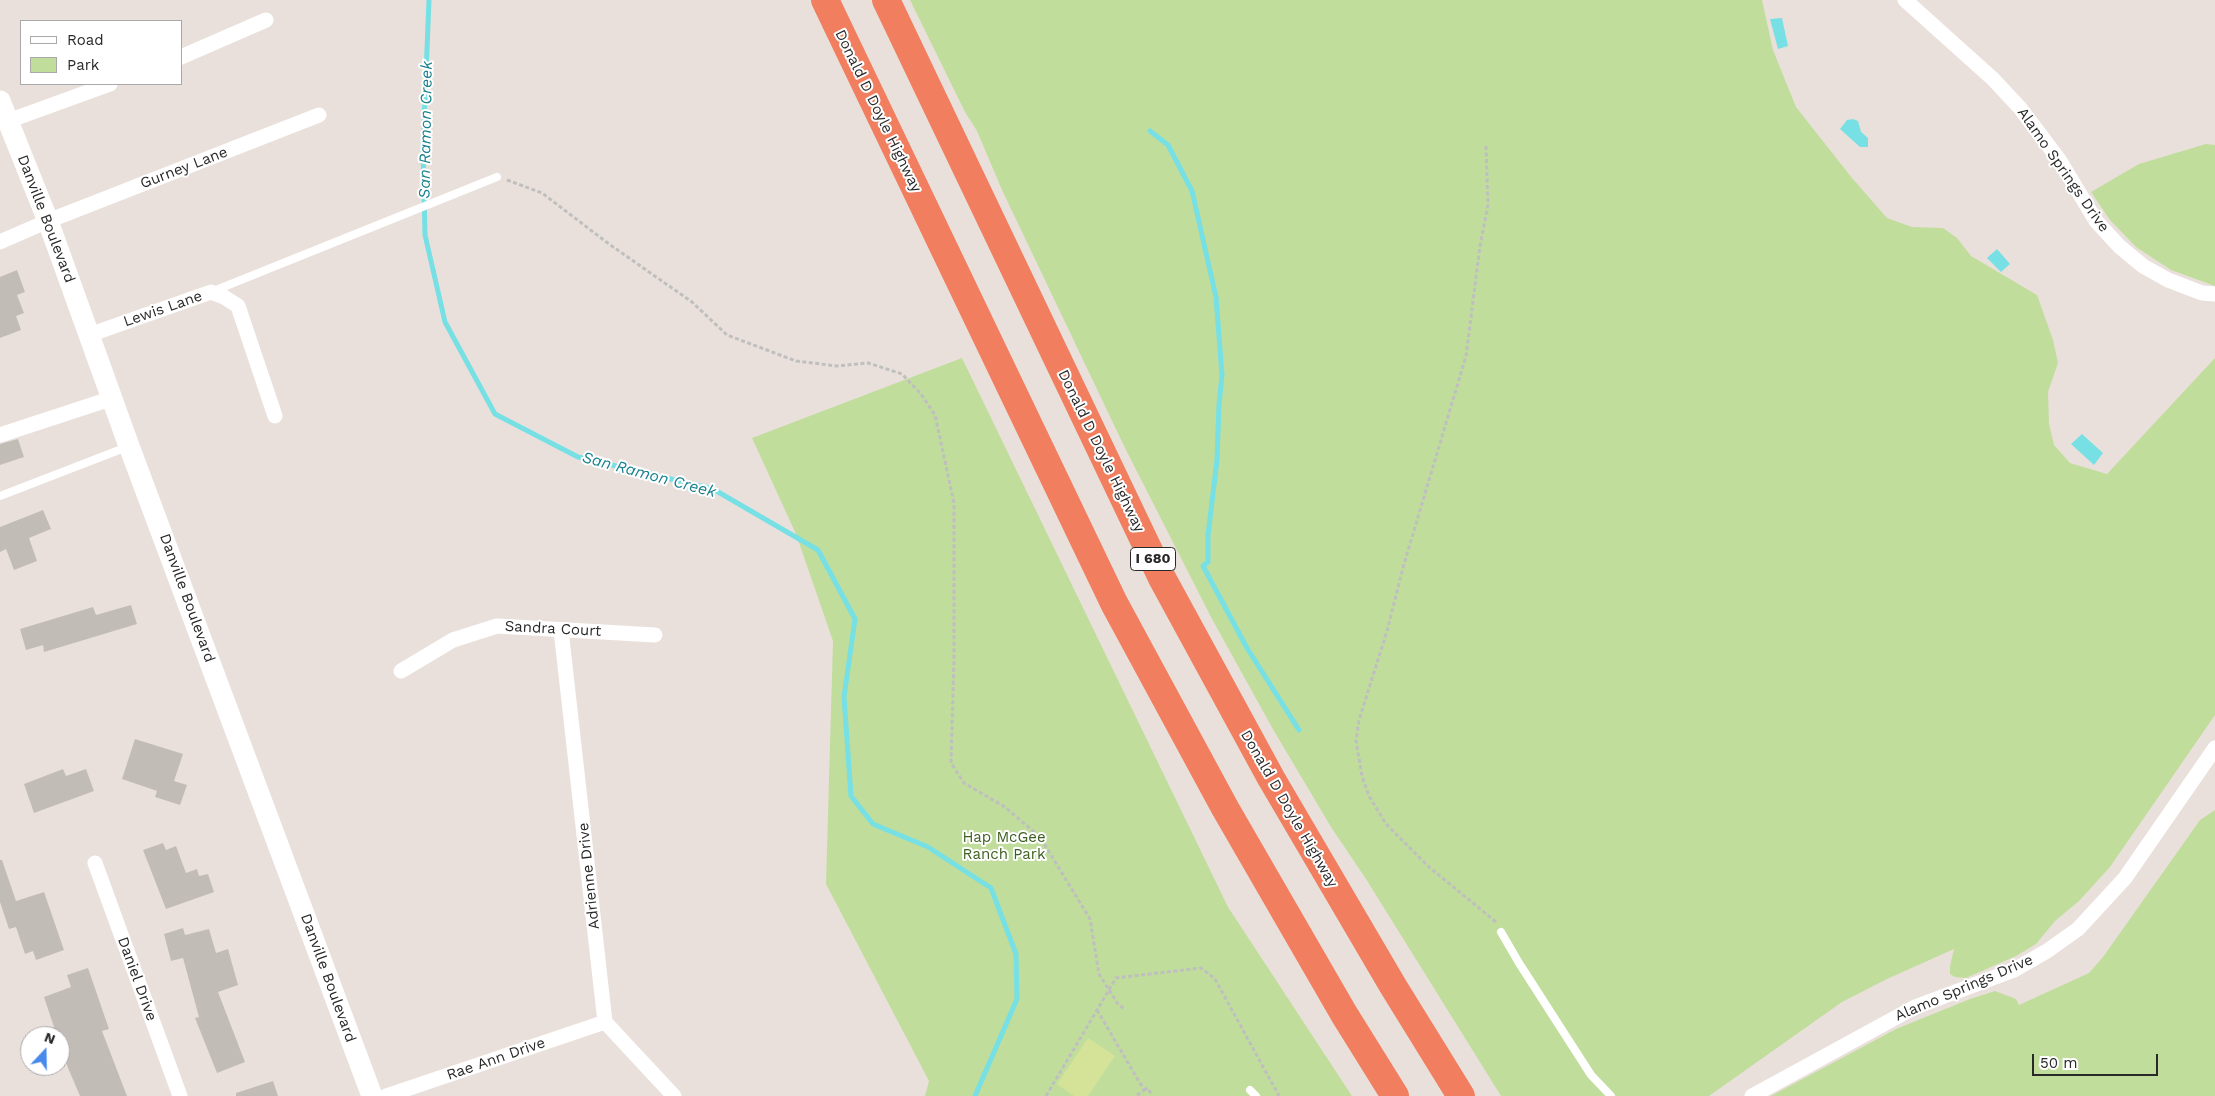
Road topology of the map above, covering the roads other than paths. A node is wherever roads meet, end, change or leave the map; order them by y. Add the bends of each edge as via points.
1 (825, 0) edge
2 (886, 0) edge
3 (1905, 0) edge
4 (266, 20) dead end
5 (182, 57) edge
6 (106, 85) edge
7 (4, 111) edge
8 (319, 115) dead end
9 (497, 177) road end
10 (48, 221) junction
11 (0, 242) edge
12 (210, 292) junction
13 (2215, 294) edge
14 (89, 335) junction
15 (113, 398) junction
16 (276, 416) dead end
17 (0, 435) edge
18 (129, 446) junction
19 (0, 496) edge
20 (561, 630) junction
21 (656, 635) dead end
22 (401, 671) dead end
23 (2215, 748) edge
24 (95, 863) dead end
25 (1501, 932) road end
26 (605, 1022) junction
27 (1250, 1090) dead end
28 (180, 1096) edge
29 (372, 1096) edge
30 (386, 1096) edge
31 (674, 1096) edge
32 (1256, 1096) edge
33 (1395, 1096) edge
34 (1461, 1096) edge
35 (1611, 1096) edge
36 (1752, 1096) edge

1 - 33 highway, Donald D Doyle Highway via 1114,603 1224,808
2 - 34 highway, Donald D Doyle Highway / I 680 via 1162,578 1271,778
3 - 13 street, Alamo Springs Drive via 1993,79 2020,108 2060,161 2096,221 2119,246 2168,280 2202,293
4 - 5 street
6 - 7 street
7 - 10 main road, Danville Boulevard
8 - 10 street, Gurney Lane
9 - 12 lane
10 - 11 street, Gurney Lane
10 - 14 main road, Danville Boulevard
12 - 14 street, Lewis Lane
12 - 16 street, Lewis Lane via 238,306
14 - 15 main road, Danville Boulevard
15 - 17 street
15 - 18 main road, Danville Boulevard
18 - 19 lane
18 - 29 main road, Danville Boulevard
20 - 21 street, Sandra Court
20 - 22 street, Sandra Court via 497,626 453,640
20 - 26 street, Adrienne Drive
23 - 36 street, Alamo Springs Drive via 2125,878 2078,929 2014,970 1915,1007
24 - 28 street, Daniel Drive
25 - 35 lane via 1591,1074
26 - 30 street, Rae Ann Drive
26 - 31 street
27 - 32 lane

